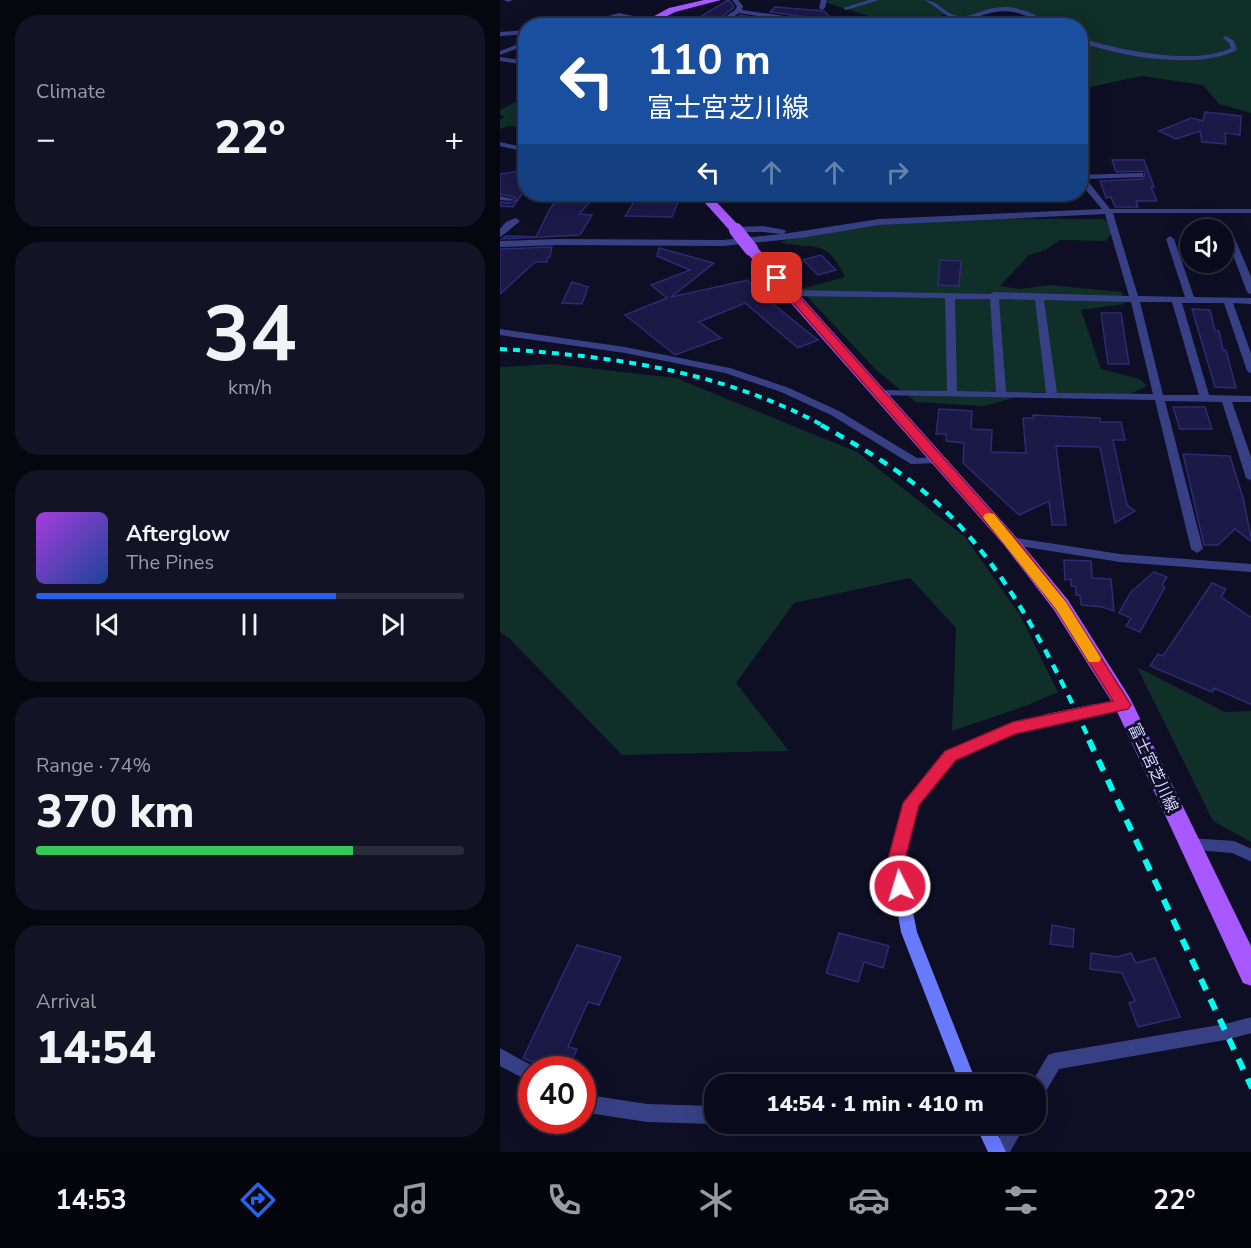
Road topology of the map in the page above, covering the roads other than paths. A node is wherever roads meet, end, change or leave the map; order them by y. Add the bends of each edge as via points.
1 (716, 0) edge
2 (735, 0) edge
3 (824, 0) edge
4 (875, 0) edge
5 (928, 0) edge
6 (822, 8) dead end
7 (845, 8) dead end
8 (738, 11) junction
9 (974, 16) junction
10 (607, 18) edge
11 (629, 18) edge
12 (655, 18) edge
13 (727, 18) edge
14 (783, 18) edge
15 (978, 18) edge
16 (1034, 18) edge
17 (518, 33) edge
18 (500, 34) edge
19 (1226, 38) dead end
20 (1088, 42) edge
21 (518, 46) edge
22 (500, 53) edge
23 (500, 59) edge
24 (518, 62) edge
25 (500, 144) edge
26 (518, 148) edge
27 (1140, 176) dead end
28 (1088, 177) edge
29 (1088, 187) edge
30 (500, 198) edge
31 (510, 199) dead end
32 (709, 201) edge
33 (1252, 211) edge
34 (1108, 212) junction
35 (516, 221) dead end
36 (736, 230) junction
37 (500, 234) edge
38 (801, 235) junction
39 (1170, 239) dead end
40 (500, 244) edge
41 (1234, 247) edge
42 (1252, 292) edge
43 (790, 293) junction
44 (950, 295) junction
45 (994, 295) junction
46 (1039, 296) junction
47 (1134, 297) junction
48 (1176, 298) junction
49 (1190, 299) junction
50 (1227, 300) junction
51 (1252, 300) edge
52 (500, 332) edge
53 (1252, 371) edge
54 (952, 392) junction
55 (879, 393) junction
56 (1001, 394) junction
57 (1052, 396) junction
58 (1160, 399) junction
59 (1205, 399) junction
60 (1226, 399) junction
61 (1252, 399) edge
62 (939, 460) junction
63 (1252, 478) edge
64 (1010, 541) junction
65 (1198, 549) dead end
66 (1252, 568) edge
67 (1123, 705) junction
68 (1189, 844) junction
69 (1252, 856) edge
70 (1252, 975) edge
71 (1252, 1025) edge
72 (500, 1056) edge
73 (518, 1067) edge
74 (964, 1074) edge
75 (1046, 1075) edge
76 (596, 1105) edge
77 (704, 1115) edge
78 (989, 1134) edge
79 (1011, 1134) edge
80 (999, 1152) edge

1 - 12 main road
2 - 8 street via 740,6
3 - 6 street
4 - 7 street
5 - 9 street via 952,17
8 - 13 street
8 - 14 street
9 - 15 street
9 - 16 street via 995,9 1017,9
10 - 11 street
17 - 18 street
19 - 20 street via 1235,49 1216,56 1147,55
21 - 22 street
23 - 24 street
25 - 26 street
27 - 28 street
29 - 34 street
30 - 31 street
32 - 36 main road, 富士宮芝川線
33 - 34 street
34 - 38 street via 879,222
34 - 47 street
35 - 37 street
36 - 38 street via 763,229
36 - 43 main road, 富士宮芝川線, bridge
38 - 40 street via 723,243
39 - 49 street
41 - 42 street
43 - 44 street
43 - 55 main road, 富士宮芝川線
44 - 45 street
44 - 54 street
45 - 46 street
45 - 56 street
46 - 47 street
46 - 57 street
47 - 48 street
47 - 58 street
48 - 49 street
48 - 59 street
49 - 50 street
50 - 51 street
50 - 53 street
52 - 62 street via 727,370 835,413 915,462
54 - 55 street
54 - 56 street
55 - 62 main road, 富士宮芝川線
56 - 57 street
57 - 58 street
58 - 59 street
58 - 65 street
59 - 60 street
60 - 61 street
60 - 63 street
62 - 64 main road, 富士宮芝川線
64 - 66 street via 1120,558
64 - 67 main road, 富士宮芝川線 via 1061,605
67 - 68 main road, 富士宮芝川線
67 - 74 street, bridge via 1013,729 951,755 911,803 896,863 909,932
68 - 69 street via 1234,847
68 - 70 main road, 富士宮芝川線
71 - 75 street via 1054,1061
72 - 73 street
76 - 77 street via 647,1113
78 - 80 street
79 - 80 street

